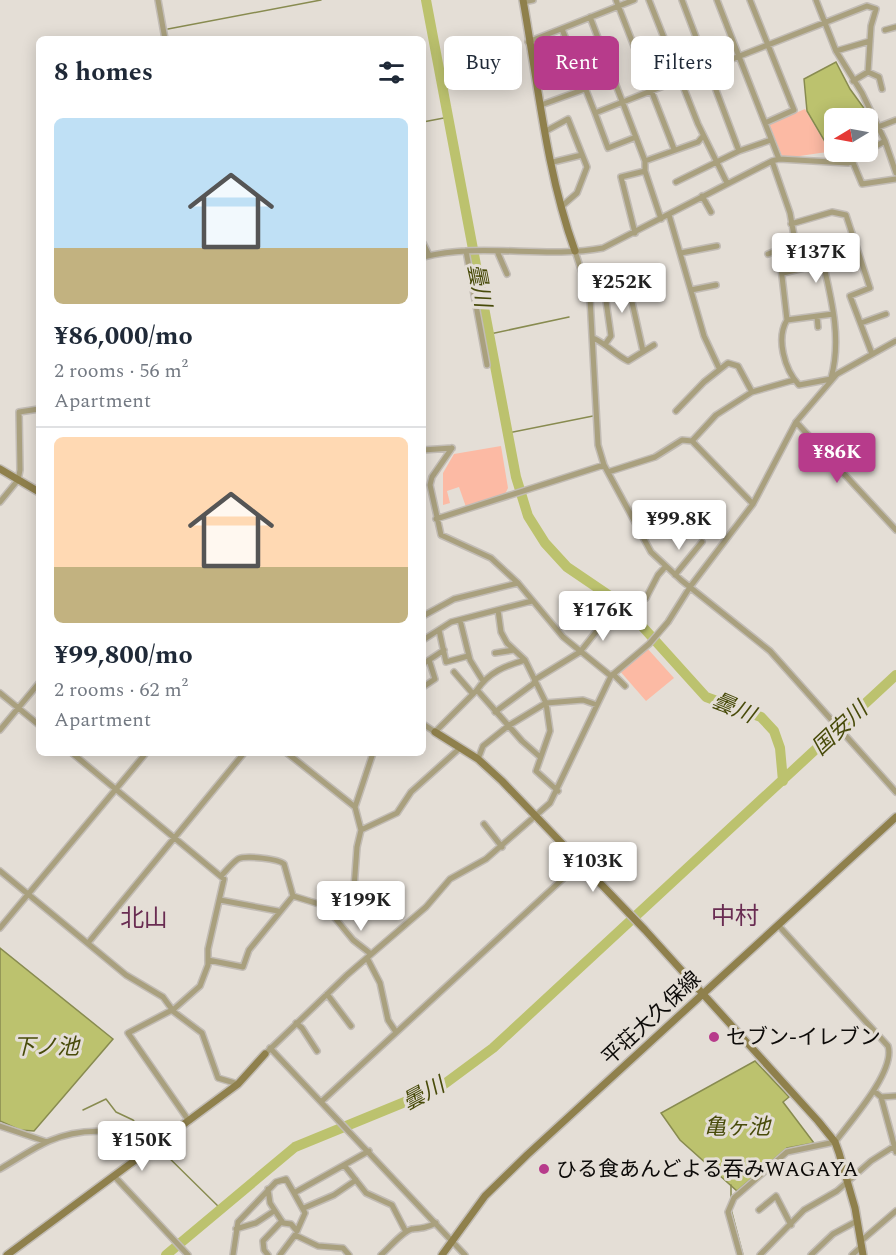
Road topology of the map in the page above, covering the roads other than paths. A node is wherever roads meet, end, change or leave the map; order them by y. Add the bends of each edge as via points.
1 (158, 0) edge
2 (533, 0) edge
3 (634, 0) edge
4 (649, 0) edge
5 (682, 0) edge
6 (717, 0) edge
7 (750, 0) edge
8 (816, 0) edge
9 (523, 1) edge
10 (617, 3) edge
11 (590, 17) junction
12 (825, 22) junction
13 (896, 27) edge
14 (562, 29) junction
15 (885, 30) dead end
16 (164, 36) edge
17 (565, 36) edge
18 (662, 36) edge
19 (696, 36) edge
20 (870, 41) junction
21 (528, 42) junction
22 (768, 44) junction
23 (836, 51) junction
24 (878, 54) dead end
25 (870, 55) junction
26 (739, 57) junction
27 (734, 59) edge
28 (534, 70) edge
29 (868, 72) junction
30 (853, 81) junction
31 (882, 89) dead end
32 (538, 90) edge
33 (582, 90) edge
34 (585, 90) edge
35 (683, 90) edge
36 (716, 90) edge
37 (651, 91) junction
38 (622, 102) junction
39 (541, 105) junction
40 (868, 108) edge
41 (595, 113) junction
42 (896, 120) edge
43 (765, 123) junction
44 (878, 127) joint
45 (546, 131) junction
46 (703, 136) junction
47 (636, 137) junction
48 (771, 140) junction
49 (885, 141) junction
50 (878, 145) edge
51 (675, 149) junction
52 (739, 151) junction
53 (582, 155) junction
54 (779, 159) junction
55 (645, 161) junction
56 (716, 161) junction
57 (772, 161) junction
58 (553, 162) junction
59 (824, 162) edge
60 (828, 162) edge
61 (847, 162) edge
62 (853, 162) edge
63 (645, 171) junction
64 (896, 173) edge
65 (678, 179) dead end
66 (896, 179) edge
67 (727, 183) junction
68 (702, 196) junction
69 (561, 207) junction
70 (711, 212) dead end
71 (669, 215) junction
72 (661, 219) junction
73 (791, 224) junction
74 (635, 233) junction
75 (796, 247) junction
76 (713, 248) dead end
77 (778, 250) junction
78 (467, 251) junction
79 (497, 251) junction
80 (575, 251) junction
81 (681, 253) junction
82 (768, 254) dead end
83 (426, 256) edge
84 (804, 268) dead end
85 (625, 271) dead end
86 (783, 273) junction
87 (507, 274) dead end
88 (716, 285) dead end
89 (629, 289) junction
90 (691, 290) junction
91 (605, 294) junction
92 (590, 298) junction
93 (833, 314) junction
94 (886, 314) dead end
95 (817, 317) junction
96 (787, 320) junction
97 (861, 323) junction
98 (818, 327) dead end
99 (593, 338) junction
100 (896, 340) edge
101 (606, 344) junction
102 (654, 345) dead end
103 (643, 351) junction
104 (872, 354) junction
105 (487, 365) dead end
106 (719, 368) junction
107 (831, 379) junction
108 (794, 380) junction
109 (752, 392) junction
110 (36, 409) edge
111 (676, 411) dead end
112 (796, 422) junction
113 (692, 441) junction
114 (426, 450) edge
115 (604, 465) junction
116 (0, 469) edge
117 (608, 472) junction
118 (18, 480) junction
119 (426, 484) edge
120 (430, 485) junction
121 (36, 490) edge
122 (0, 502) edge
123 (753, 504) junction
124 (436, 519) junction
125 (896, 530) edge
126 (702, 542) dead end
127 (666, 566) junction
128 (675, 574) junction
129 (518, 583) junction
130 (690, 587) junction
131 (646, 598) dead end
132 (532, 601) junction
133 (498, 610) junction
134 (426, 614) edge
135 (607, 618) dead end
136 (460, 620) junction
137 (439, 630) junction
138 (426, 638) edge
139 (444, 650) junction
140 (514, 650) junction
141 (580, 652) junction
142 (495, 653) dead end
143 (468, 656) junction
144 (525, 660) junction
145 (426, 662) edge
146 (454, 672) dead end
147 (612, 675) junction
148 (536, 679) junction
149 (483, 681) junction
150 (426, 685) edge
151 (625, 686) dead end
152 (36, 687) edge
153 (475, 692) junction
154 (0, 693) edge
155 (546, 703) junction
156 (597, 705) junction
157 (18, 708) junction
158 (495, 712) junction
159 (36, 723) edge
160 (426, 726) edge
161 (508, 726) junction
162 (0, 730) edge
163 (435, 732) junction
164 (460, 748) junction
165 (76, 756) edge
166 (144, 756) edge
167 (242, 756) edge
168 (291, 756) edge
169 (372, 756) edge
170 (539, 756) junction
171 (478, 759) junction
172 (116, 790) junction
173 (558, 791) junction
174 (896, 792) edge
175 (355, 807) junction
176 (535, 815) junction
177 (896, 817) edge
178 (484, 824) dead end
179 (361, 830) junction
180 (175, 837) junction
181 (502, 847) junction
182 (581, 862) junction
183 (0, 871) edge
184 (221, 876) junction
185 (28, 894) junction
186 (293, 896) junction
187 (220, 900) junction
188 (278, 911) junction
189 (335, 918) junction
190 (778, 925) junction
191 (0, 928) edge
192 (88, 943) junction
193 (369, 956) junction
194 (208, 960) junction
195 (703, 992) junction
196 (327, 994) junction
197 (174, 1009) junction
198 (296, 1023) junction
199 (351, 1026) dead end
200 (396, 1032) junction
201 (267, 1051) junction
202 (317, 1051) dead end
203 (238, 1084) junction
204 (874, 1091) junction
205 (896, 1096) edge
206 (881, 1097) junction
207 (321, 1102) junction
208 (189, 1121) junction
209 (0, 1126) edge
210 (46, 1142) junction
211 (835, 1142) junction
212 (156, 1145) junction
213 (895, 1148) edge
214 (369, 1152) junction
215 (344, 1165) junction
216 (0, 1169) edge
217 (115, 1177) junction
218 (356, 1180) junction
219 (847, 1182) junction
220 (268, 1189) junction
221 (294, 1193) junction
222 (304, 1208) junction
223 (759, 1210) dead end
224 (274, 1211) junction
225 (896, 1211) edge
226 (303, 1217) junction
227 (282, 1221) junction
228 (857, 1221) junction
229 (436, 1223) junction
230 (291, 1224) junction
231 (791, 1225) junction
232 (236, 1229) junction
233 (406, 1232) junction
234 (296, 1233) junction
235 (453, 1241) junction
236 (862, 1243) junction
237 (389, 1248) junction
238 (336, 1249) junction
239 (187, 1254) edge
240 (7, 1255) edge
241 (233, 1255) edge
242 (268, 1255) edge
243 (280, 1255) edge
244 (333, 1255) edge
245 (349, 1255) edge
246 (381, 1255) edge
247 (393, 1255) edge
248 (442, 1255) edge
249 (465, 1255) edge
250 (740, 1255) edge
251 (760, 1255) edge
252 (811, 1255) edge
253 (852, 1255) edge
254 (863, 1255) edge

1 - 16 street
2 - 9 street
3 - 10 street
4 - 18 street
5 - 19 street
6 - 26 street
7 - 22 street
8 - 12 street
9 - 21 street
10 - 11 street
10 - 37 street
11 - 14 street
11 - 38 street
12 - 20 street via 867,6 876,9
12 - 22 street
12 - 23 street
13 - 15 street
14 - 17 street
14 - 21 street
20 - 23 street
20 - 25 street
21 - 28 street
22 - 26 street
22 - 43 street via 794,110
23 - 30 street
24 - 25 street
25 - 29 street
26 - 27 street
26 - 43 street
29 - 30 street
29 - 31 street via 879,77
30 - 40 street
32 - 39 street
33 - 39 street
34 - 41 street
35 - 46 street
36 - 52 street
37 - 38 street
37 - 51 street
38 - 41 street
38 - 47 street
39 - 45 street
41 - 47 street via 608,148
42 - 44 street
43 - 48 street
44 - 49 street
45 - 53 street via 568,119
45 - 58 street
46 - 51 street via 698,142
46 - 56 street
47 - 55 street
48 - 52 street
48 - 54 street
49 - 50 street
49 - 64 street
51 - 55 street
52 - 56 street
53 - 58 street
53 - 69 street via 587,167 581,184
54 - 57 street
54 - 59 street
55 - 63 street
56 - 65 street
56 - 67 street
57 - 67 street
57 - 73 street
58 - 69 street
60 - 61 street
62 - 66 street via 862,184
63 - 72 street
63 - 74 street via 621,177
67 - 68 street
68 - 70 street
68 - 71 street
69 - 80 street
71 - 72 street
71 - 81 street
72 - 74 street
73 - 75 street
73 - 97 street via 832,213 846,215 870,288 850,296
74 - 80 street via 603,248
75 - 77 street
75 - 93 street via 818,240
76 - 81 street
77 - 82 street
77 - 86 street
78 - 79 street
78 - 83 street
78 - 105 street
79 - 80 street
79 - 87 street
80 - 92 street
81 - 90 street
84 - 86 street
85 - 89 street
86 - 96 street
88 - 90 street
89 - 91 street
89 - 103 street
90 - 106 street via 704,336
91 - 92 street
91 - 101 street via 611,336
92 - 99 street
93 - 95 street
93 - 107 street via 836,362
94 - 97 street via 881,319
95 - 96 street
95 - 98 street
96 - 108 street via 782,328 782,349
97 - 104 street
99 - 101 street
99 - 115 street via 598,445
100 - 104 street
101 - 103 street via 613,354 628,361
102 - 103 street
104 - 107 street
106 - 109 street via 728,363 738,366
106 - 111 street
107 - 108 street via 799,385
107 - 112 street
108 - 109 street
109 - 113 street via 716,415
110 - 118 street via 19,412
112 - 123 street
112 - 125 street
113 - 117 street via 682,440 655,458
113 - 123 street
114 - 120 street via 452,448
115 - 117 street
115 - 124 street
116 - 118 street
117 - 127 street via 651,552
118 - 121 street
118 - 122 street
119 - 120 street
120 - 124 street
123 - 130 street
124 - 129 street via 441,535 491,558
126 - 128 street
127 - 128 street
127 - 131 street
128 - 130 street
129 - 132 street
129 - 134 street via 454,599
130 - 147 street via 656,637
130 - 174 street via 770,651
132 - 133 street
132 - 141 street
133 - 136 street
133 - 140 street via 501,632
135 - 141 street
136 - 137 street
136 - 143 street
137 - 138 street
137 - 139 street
139 - 143 street via 446,662
139 - 145 street
140 - 142 street
140 - 144 street
141 - 147 street
141 - 148 street
143 - 149 street
144 - 148 street
144 - 149 street via 501,667
145 - 150 street via 435,679
146 - 153 street
147 - 151 street
147 - 156 street
148 - 155 street
148 - 158 street
149 - 153 street
152 - 157 street
153 - 158 street
153 - 163 street
154 - 157 street
155 - 156 street via 583,700
155 - 161 street
155 - 170 street via 550,732
156 - 173 street
157 - 159 street
157 - 162 street
158 - 161 street
160 - 163 street
161 - 170 street
161 - 171 street via 483,747
163 - 164 street
164 - 171 street
164 - 179 street via 411,792 397,813
165 - 172 street
166 - 172 street
167 - 180 street
168 - 175 street
169 - 175 street
170 - 173 street via 536,771
171 - 176 street
172 - 180 street
172 - 185 street
173 - 176 street
175 - 179 street
176 - 181 street
176 - 182 street
177 - 190 street, 平荘大久保線
178 - 181 street
179 - 189 street via 353,902
180 - 184 street
180 - 192 street
181 - 193 street via 450,879 426,907
182 - 195 street
182 - 200 street
183 - 185 street
184 - 186 street via 239,859 280,861
184 - 187 street via 224,879
185 - 191 street
185 - 192 street
186 - 188 street
186 - 189 street via 319,904
187 - 188 street
187 - 194 street
188 - 194 street via 249,950 243,967
189 - 193 street
190 - 195 street, 平荘大久保線
190 - 204 street via 888,1046 889,1060
192 - 197 street
193 - 196 street
193 - 200 street via 380,983 387,1020
194 - 197 street via 200,986
195 - 211 street
195 - 235 street, 平荘大久保線 via 485,1196
196 - 198 street
196 - 199 street
197 - 203 street via 202,1033 218,1078
197 - 208 street via 128,1033
198 - 201 street
198 - 202 street
200 - 207 street
201 - 203 street
201 - 207 street
203 - 208 street
204 - 206 street
204 - 211 street
205 - 206 street
206 - 213 street
207 - 214 street
208 - 212 street
209 - 210 street
210 - 212 street via 90,1131 132,1135
210 - 216 street
211 - 219 street
211 - 250 street via 787,1152 734,1198 728,1212
212 - 217 street
213 - 219 street via 871,1161
214 - 215 street
214 - 229 street
215 - 218 street
215 - 221 street
217 - 239 street
217 - 240 street
218 - 222 street
218 - 233 street via 366,1193 392,1205
219 - 228 street
219 - 231 street via 804,1210
220 - 221 street via 286,1179
220 - 224 street
220 - 232 street
221 - 222 street
222 - 226 street
223 - 231 street via 776,1196
224 - 227 street
224 - 232 street via 256,1223
225 - 236 street
226 - 230 street
226 - 234 street
227 - 230 street
227 - 242 street via 262,1241
228 - 236 street
228 - 252 street via 833,1234
229 - 233 street via 424,1230
229 - 235 street
230 - 234 street
231 - 251 street
232 - 241 street
233 - 237 street
234 - 238 street via 318,1246
234 - 243 street
235 - 248 street, 平荘大久保線
235 - 249 street
236 - 253 street
236 - 254 street
237 - 246 street
237 - 247 street
238 - 244 street
238 - 245 street via 343,1248

